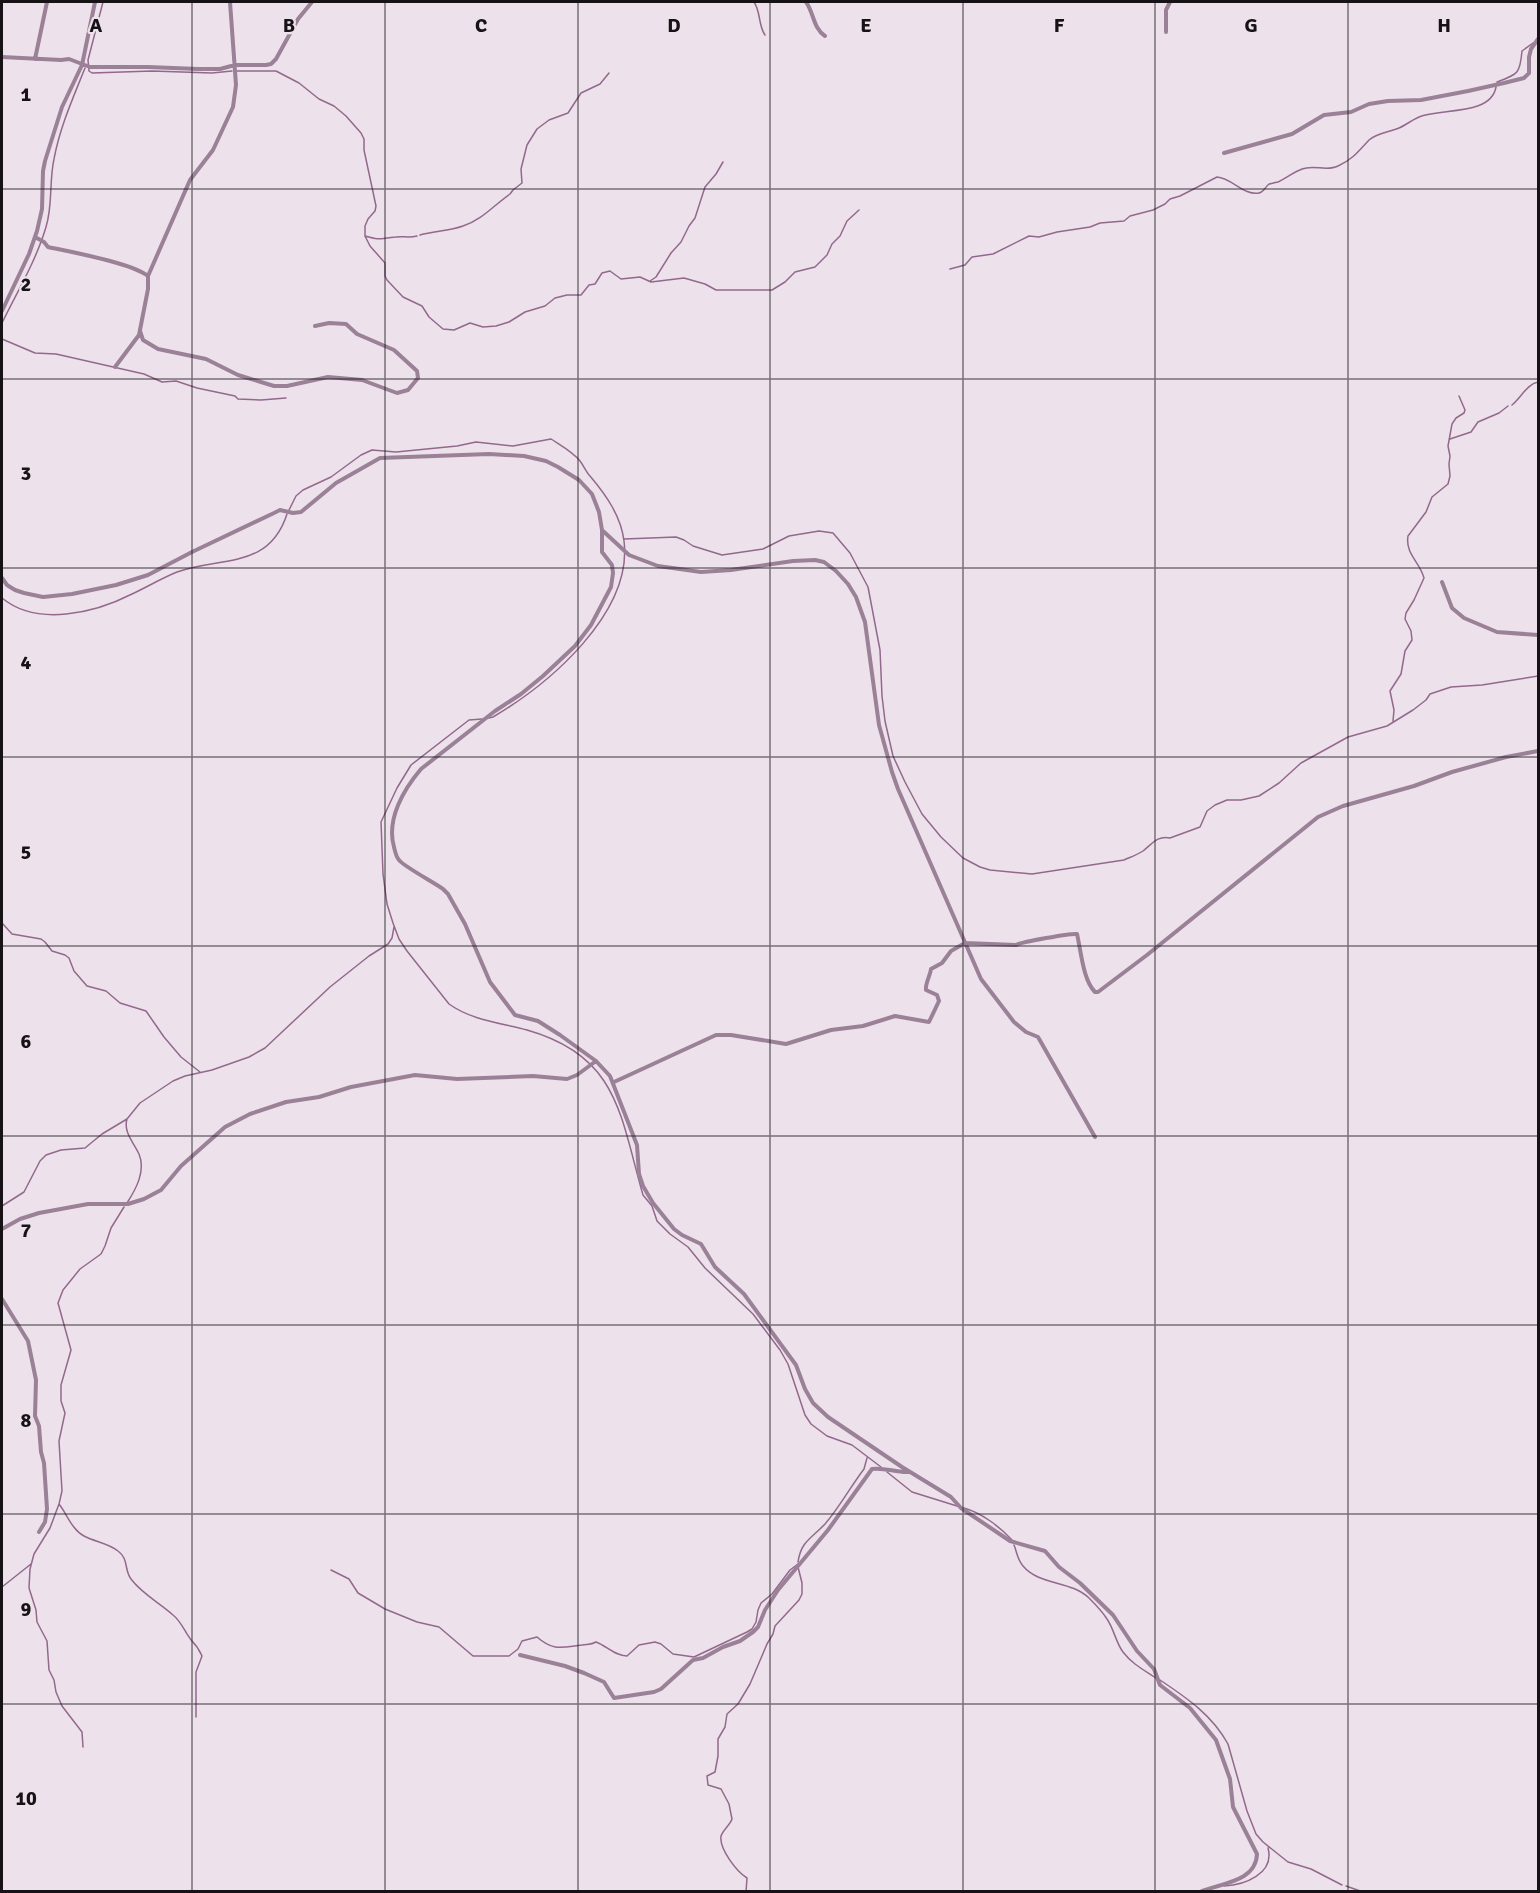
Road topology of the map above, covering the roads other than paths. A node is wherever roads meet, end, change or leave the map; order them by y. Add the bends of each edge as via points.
1 (47, 2) edge
2 (95, 2) edge
3 (230, 2) edge
4 (312, 2) edge
5 (806, 2) edge
6 (1170, 2) edge
7 (1166, 32) dead end
8 (825, 36) dead end
9 (1539, 39) edge
10 (2, 57) edge
11 (35, 59) junction
12 (82, 65) junction
13 (235, 65) junction
14 (1224, 153) dead end
15 (34, 237) junction
16 (148, 276) junction
17 (2, 311) edge
18 (315, 326) dead end
19 (140, 331) junction
20 (115, 367) dead end
21 (602, 530) junction
22 (2, 578) edge
23 (1442, 582) dead end
24 (1539, 635) edge
25 (1539, 750) edge
26 (965, 944) junction
27 (596, 1061) junction
28 (614, 1082) junction
29 (1095, 1137) dead end
30 (2, 1229) edge
31 (2, 1299) edge
32 (910, 1472) junction
33 (39, 1532) dead end
34 (520, 1655) dead end
35 (1200, 1892) edge

1 - 11 street
2 - 12 street
3 - 13 street
4 - 13 street via 271,64
5 - 8 street via 818,31
6 - 7 street
9 - 14 street via 1531,49 1524,78 1324,115 1293,134
10 - 11 street
11 - 12 street via 69,59
12 - 13 street via 198,69
12 - 15 street via 62,107 45,161 42,210
13 - 16 street via 233,106 213,150 190,180
15 - 16 street via 48,247
15 - 17 street via 30,254
16 - 19 street
18 - 19 street via 346,324 357,334 398,353 417,371 418,378 408,390 398,393 362,380 328,377 274,386 238,375 206,359 158,349 143,340
19 - 20 street
21 - 22 street via 596,503 586,486 546,461 489,453 381,458 336,483 301,512 280,510 148,575 116,585 43,597 15,590
21 - 26 street via 629,555 658,566 701,572 815,560 825,562 848,584 865,622 879,725 892,772
21 - 27 street via 602,552 612,566 612,579 591,625 543,676 421,769 398,807 391,833 399,860 448,894 490,982 515,1015 538,1021
23 - 24 street via 1452,608 1464,618 1497,632
25 - 26 street via 1452,772 1318,817 1098,992 1092,990 1087,980 1077,934 1016,945
26 - 28 street via 931,969 926,990 937,995 939,1001 929,1022 895,1016 786,1044 716,1035
26 - 29 street via 981,979 1008,1015 1019,1028 1038,1037
27 - 28 street
27 - 30 street via 567,1079 415,1075 286,1102 225,1127 150,1197 128,1204 88,1204 39,1213
28 - 32 street via 637,1145 643,1186 659,1211 682,1235 701,1244 715,1267 744,1294 790,1355 816,1407
31 - 33 street via 28,1341 36,1380 35,1416 45,1463 47,1509
32 - 34 street via 872,1469 778,1590 758,1627 740,1641 693,1660 661,1689 614,1698 604,1682 565,1666
32 - 35 street via 1010,1541 1045,1551 1115,1618 1154,1669 1160,1685 1190,1708 1216,1740 1230,1779 1233,1807 1257,1858 1244,1877

